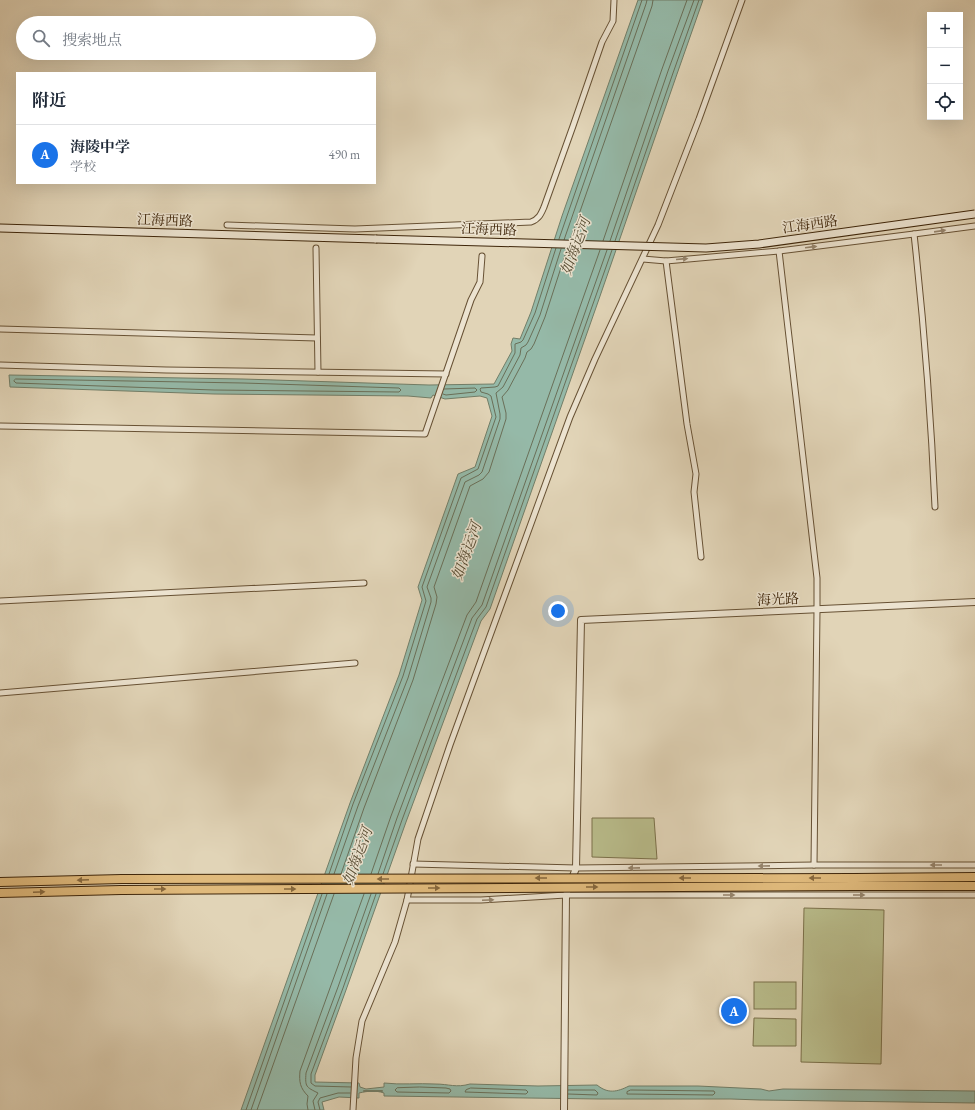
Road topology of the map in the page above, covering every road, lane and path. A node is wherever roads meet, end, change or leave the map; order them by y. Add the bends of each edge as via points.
1 (614, 0) edge
2 (742, 0) edge
3 (975, 214) edge
4 (227, 225) dead end
5 (975, 226) edge
6 (0, 228) edge
7 (914, 234) junction
8 (316, 248) dead end
9 (779, 251) junction
10 (482, 256) dead end
11 (643, 259) junction
12 (666, 261) junction
13 (0, 329) edge
14 (318, 338) junction
15 (0, 365) edge
16 (318, 372) junction
17 (446, 374) junction
18 (0, 426) edge
19 (935, 507) dead end
20 (701, 557) dead end
21 (364, 583) dead end
22 (0, 601) edge
23 (975, 602) edge
24 (817, 610) junction
25 (355, 663) dead end
26 (0, 693) edge
27 (414, 864) junction
28 (814, 865) junction
29 (975, 865) edge
30 (576, 868) junction
31 (975, 877) edge
32 (0, 882) edge
33 (854, 882) junction
34 (975, 886) edge
35 (0, 893) edge
36 (566, 895) junction
37 (975, 895) edge
38 (407, 900) junction
39 (564, 1107) edge
40 (353, 1110) edge

1 - 4 street via 613,21 602,42 544,207 536,220 355,228
2 - 11 street via 699,119
3 - 6 main road, 江海西路, bridge via 759,244 706,248
7 -> 5 street
9 -> 7 street
7 - 19 street via 925,346
8 - 14 street
12 -> 9 street
9 - 24 street via 817,578
10 - 17 street via 480,282
11 - 12 street
11 - 27 street via 570,417 450,745 418,839
12 - 20 street via 696,474 694,492
13 - 14 street
14 - 16 street
15 - 16 street
16 - 17 street
17 - 18 street via 425,434
21 - 22 street
23 - 24 street, 海光路
24 - 28 street
24 - 30 street, 海光路 via 581,620
25 - 26 street
27 - 30 street
27 - 38 street
29 -> 28 street
28 -> 30 street
30 - 36 street
31 - 33 main road
33 -> 32 main road, bridge via 122,879
33 - 34 main road
35 -> 33 main road, bridge
36 -> 37 street
38 -> 36 street via 481,900
36 - 39 street
38 - 40 street via 395,942 362,1021 356,1058

